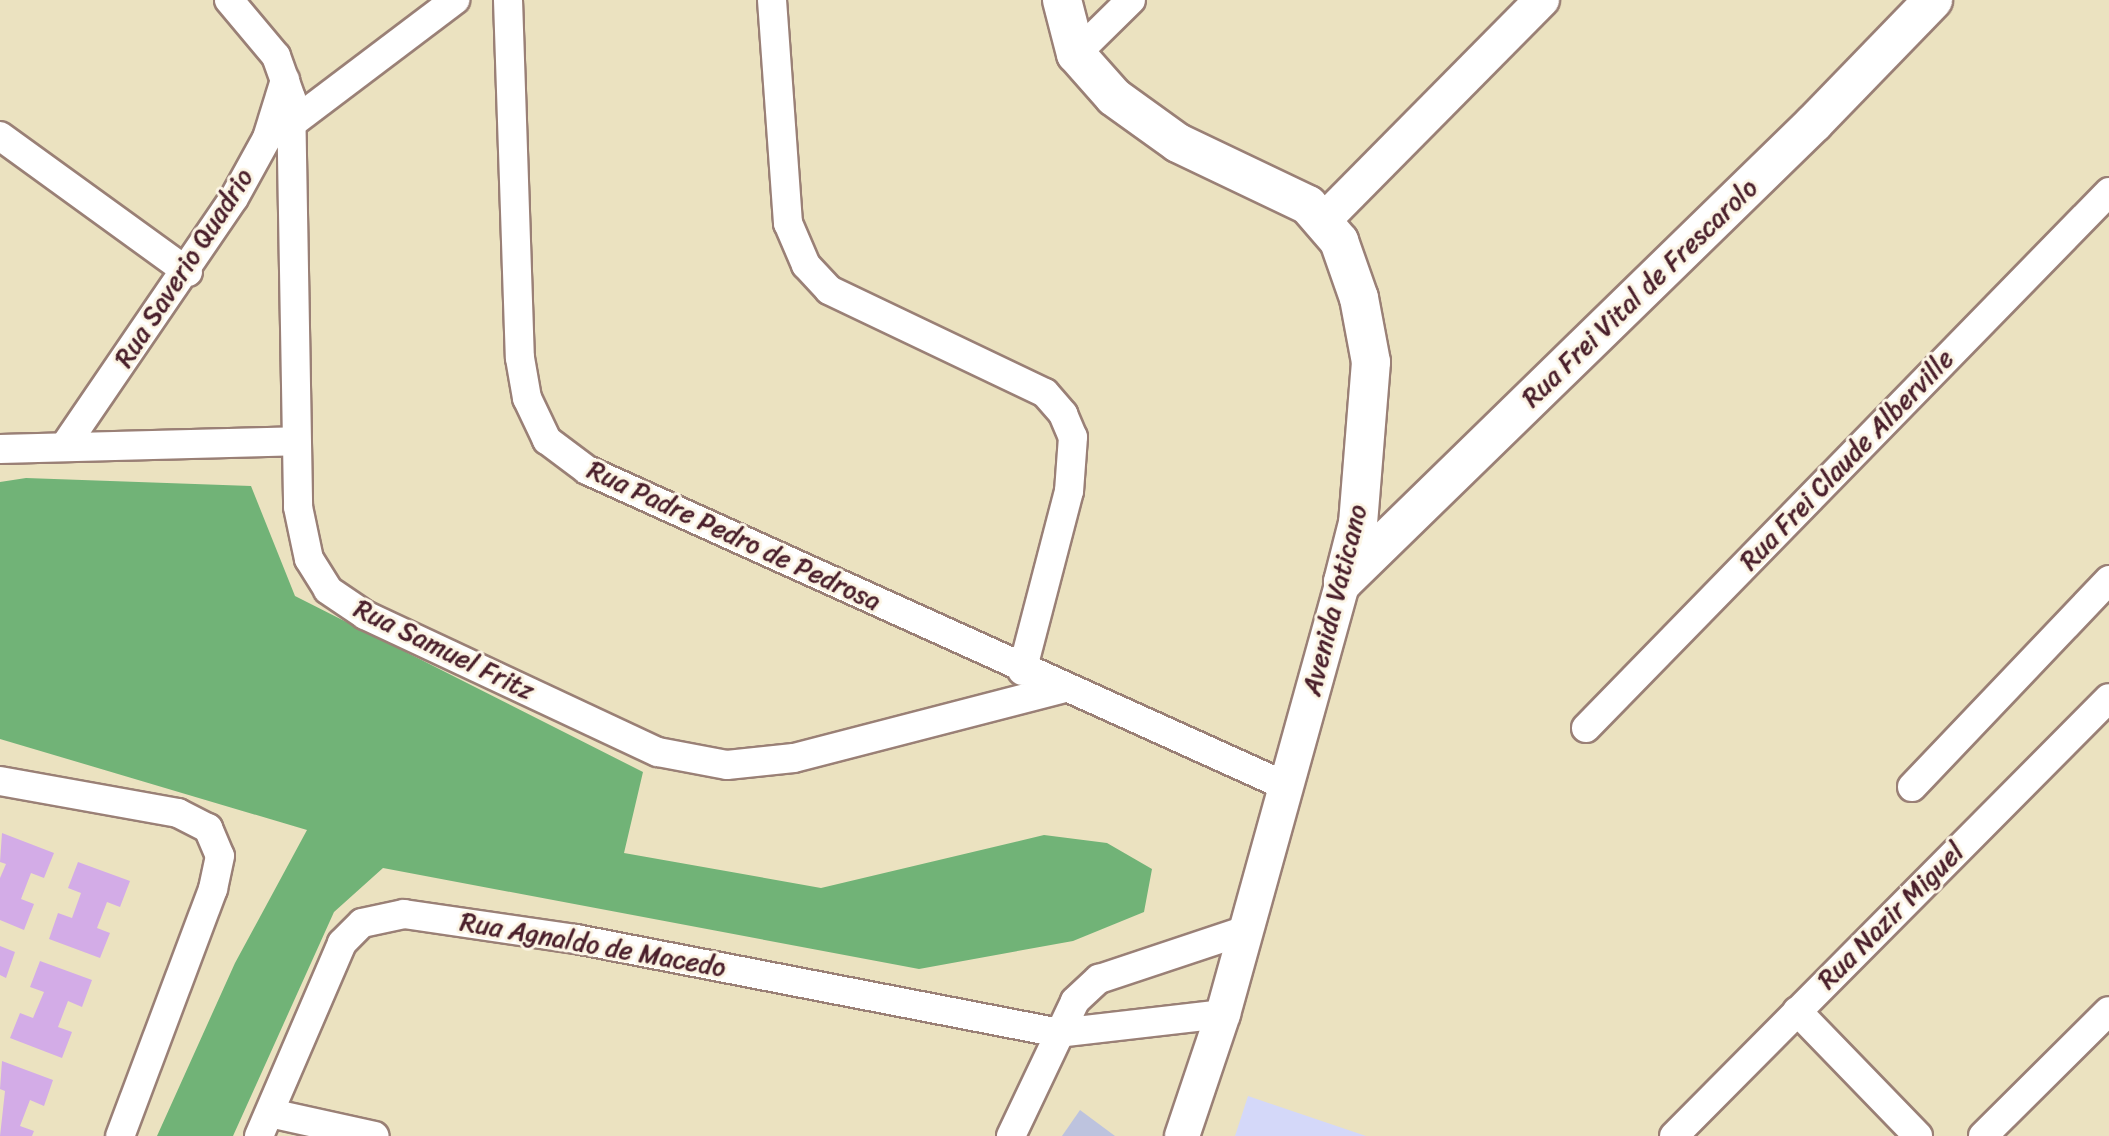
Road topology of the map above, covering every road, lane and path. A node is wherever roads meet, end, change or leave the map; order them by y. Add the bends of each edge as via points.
1 (229, 0) edge
2 (455, 0) edge
3 (508, 0) edge
4 (772, 0) edge
5 (1062, 0) edge
6 (1131, 0) edge
7 (1542, 0) edge
8 (1933, 0) edge
9 (1076, 54) junction
10 (285, 79) junction
11 (295, 121) junction
12 (0, 136) edge
13 (2109, 192) edge
14 (1324, 220) junction
15 (188, 272) junction
16 (296, 441) junction
17 (4, 445) edge
18 (64, 447) junction
19 (2109, 580) edge
20 (1343, 582) junction
21 (1022, 671) junction
22 (1061, 689) junction
23 (2109, 698) edge
24 (1586, 728) dead end
25 (0, 781) edge
26 (1288, 787) junction
27 (1912, 787) dead end
28 (1243, 931) junction
29 (1797, 1011) junction
30 (2109, 1011) edge
31 (1223, 1014) junction
32 (1058, 1033) junction
33 (265, 1124) edge
34 (120, 1136) edge
35 (375, 1136) edge
36 (1011, 1136) edge
37 (1182, 1136) edge
38 (1674, 1136) edge
39 (1918, 1136) edge
40 (1983, 1136) edge

1 - 10 street, Rua Samuel Fritz via 276,56
2 - 11 street
3 - 21 street, Rua Padre Pedro de Pedrosa via 520,358 527,398 547,440 587,470
4 - 21 street via 788,223 806,265 829,290 1045,393 1073,437 1069,491
5 - 9 main road, Avenida Vaticano
6 - 9 street
7 - 14 street
8 - 20 main road, Rua Frei Vital de Frescarolo
9 - 14 main road, Avenida Vaticano via 1114,97 1178,143 1308,205
10 - 11 street, Rua Samuel Fritz
10 - 15 street, Rua Saverio Quadrio via 267,138
11 - 16 street, Rua Samuel Fritz
12 - 15 street
13 - 24 street, Rua Frei Claude Alberville
14 - 20 main road, Avenida Vaticano via 1339,241 1359,298 1371,362 1358,523
15 - 18 street, Rua Saverio Quadrio
16 - 18 street
16 - 22 street, Rua Samuel Fritz via 300,520 309,559 328,590 365,615 658,752 727,765 794,758
17 - 18 street
19 - 27 street
20 - 26 street, Avenida Vaticano
21 - 22 street, Rua Padre Pedro de Pedrosa
22 - 26 street, Rua Padre Pedro de Pedrosa
23 - 29 street, Rua Nazir Miguel
25 - 34 street via 178,813 208,828 220,856 213,889
26 - 28 street, Avenida Vaticano
28 - 31 street, Avenida Vaticano
28 - 32 street via 1099,979 1075,1001
29 - 38 street, Rua Nazir Miguel
29 - 39 street
30 - 40 street
31 - 32 street, Rua Agnaldo de Macedo
31 - 37 street, Avenida Vaticano
32 - 33 street, Rua Agnaldo de Macedo via 576,939 404,914 362,923 342,943
32 - 36 street
33 - 35 street

